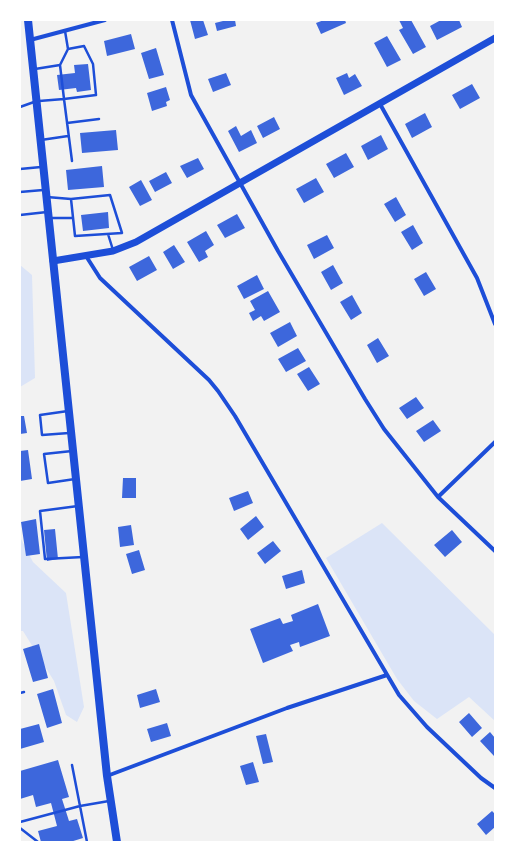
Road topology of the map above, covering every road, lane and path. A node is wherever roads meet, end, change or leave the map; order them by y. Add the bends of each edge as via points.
1 (28, 20) edge
2 (104, 20) edge
3 (172, 20) edge
4 (64, 31) junction
5 (495, 38) edge
6 (30, 40) junction
7 (68, 49) junction
8 (60, 65) junction
9 (33, 70) junction
10 (64, 99) junction
11 (37, 102) junction
12 (380, 104) junction
13 (20, 106) edge
14 (99, 119) dead end
15 (67, 123) junction
16 (68, 136) junction
17 (41, 140) junction
18 (72, 161) dead end
19 (43, 167) junction
20 (20, 169) edge
21 (240, 183) junction
22 (20, 192) edge
23 (46, 193) junction
24 (71, 199) junction
25 (20, 215) edge
26 (48, 215) junction
27 (73, 218) junction
28 (108, 234) junction
29 (113, 251) junction
30 (86, 256) junction
31 (53, 261) junction
32 (495, 324) edge
33 (69, 411) junction
34 (71, 433) junction
35 (495, 442) edge
36 (73, 451) junction
37 (76, 479) junction
38 (438, 497) junction
39 (79, 506) junction
40 (495, 551) edge
41 (84, 556) junction
42 (387, 676) junction
43 (24, 692) dead end
44 (20, 693) edge
45 (72, 765) dead end
46 (107, 776) junction
47 (495, 788) edge
48 (110, 800) junction
49 (80, 806) junction
50 (20, 822) edge
51 (20, 828) edge
52 (38, 842) edge
53 (87, 842) edge
54 (117, 842) edge

1 - 6 main road
2 - 4 street
3 - 21 street via 191,95
4 - 6 street
4 - 7 lane
5 - 12 street
6 - 9 main road
7 - 8 lane
7 - 10 lane via 84,46 93,64 96,96
8 - 9 lane
8 - 10 lane
9 - 11 main road
10 - 11 lane
10 - 15 lane
11 - 13 lane
11 - 17 main road
12 - 21 street
12 - 32 street via 477,278
14 - 15 lane
15 - 16 lane
16 - 17 lane
16 - 18 lane
17 - 19 main road
19 - 20 lane
19 - 23 main road
21 - 29 street via 136,242
21 - 38 street via 365,400 384,429
22 - 23 lane
23 - 24 lane
23 - 26 main road
24 - 27 lane
24 - 28 lane via 110,195 122,233
25 - 26 lane
26 - 27 lane
26 - 31 main road
27 - 28 lane via 75,236
28 - 29 lane
29 - 30 street
30 - 31 street
30 - 42 street via 100,278 218,391
31 - 33 main road
33 - 34 main road
33 - 34 lane via 40,415 42,435
34 - 36 main road
35 - 38 street
36 - 37 main road
36 - 37 lane via 44,454 48,482
37 - 39 main road
38 - 40 street
39 - 41 main road
39 - 41 lane via 40,512 45,559
41 - 46 main road
42 - 46 street via 287,708
42 - 47 street via 399,695 427,727
43 - 44 lane
45 - 49 lane
46 - 48 main road
48 - 49 lane
48 - 54 main road
49 - 50 lane
49 - 53 lane
51 - 52 lane

